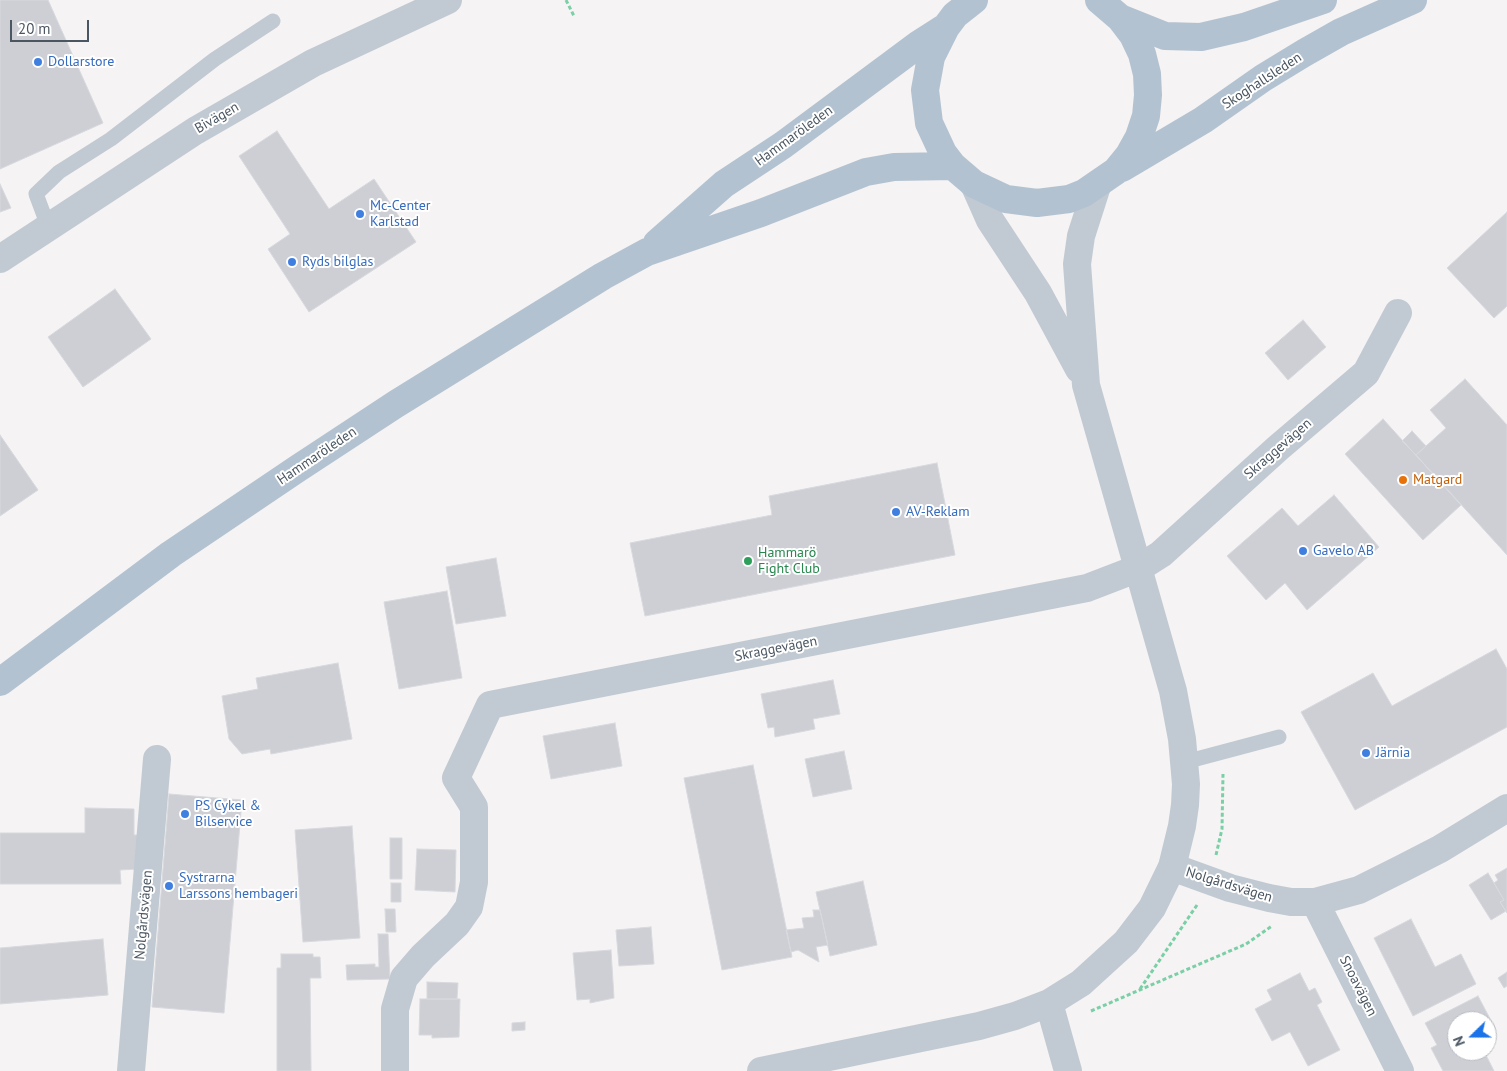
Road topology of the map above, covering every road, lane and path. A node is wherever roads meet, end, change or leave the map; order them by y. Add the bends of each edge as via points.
1 (448, 0) edge
2 (566, 0) edge
3 (974, 0) edge
4 (1323, 0) edge
5 (1412, 0) edge
6 (1105, 5) edge
7 (574, 16) dead end
8 (272, 21) dead end
9 (946, 27) junction
10 (953, 166) junction
11 (1107, 178) junction
12 (974, 184) junction
13 (48, 226) junction
14 (647, 252) junction
15 (0, 259) edge
16 (1398, 313) dead end
17 (1086, 385) junction
18 (1139, 568) junction
19 (0, 682) edge
20 (1279, 737) dead end
21 (157, 759) dead end
22 (1184, 762) junction
23 (1507, 808) edge
24 (1172, 866) junction
25 (1303, 902) junction
26 (1052, 1015) junction
27 (131, 1071) edge
28 (395, 1071) edge
29 (762, 1071) edge
30 (1068, 1071) edge
31 (1400, 1071) edge

1 - 13 street, Bivägen via 288,78 194,131
2 - 7 path
3 - 9 main road
4 - 6 main road via 1244,27 1201,37 1165,36
5 - 11 main road, Skoghallsleden via 1304,52 1203,120
6 - 11 main road via 1133,35 1147,74 1148,95 1146,116 1139,136 1129,155
8 - 13 lane via 215,59 111,139 59,172 36,194
9 - 10 main road, Skoghallsleden via 930,57 925,90 932,131
9 - 14 main road, Hammaröleden via 724,184
10 - 12 main road, Skoghallsleden
10 - 14 main road, Hammaröleden via 866,172
11 - 12 main road, Skoghallsleden via 1069,199 1037,203 1006,199
11 - 17 street via 1081,236 1077,264
12 - 17 street via 990,220 1038,293
13 - 15 street, Bivägen
14 - 19 main road, Hammaröleden via 603,276 296,469 171,554
16 - 18 street, Skraggevägen via 1366,373 1161,554
17 - 18 street
18 - 22 street via 1173,692
18 - 28 street, Skraggevägen via 1087,588 490,705 456,778 474,807 474,882 469,907 458,924 404,978 396,1009
20 - 22 lane
21 - 27 street, Nolgårdsvägen
22 - 24 street via 1185,805
23 - 25 street, Nolgårdsvägen via 1440,849 1358,890
24 - 25 street, Nolgårdsvägen via 1230,888
24 - 26 street, Nolgårdsvägen via 1152,908 1126,942
25 - 26 path via 1246,944
25 - 31 street, Snoavägen
26 - 29 street, Nolgårdsvägen via 1016,1016
26 - 30 street

